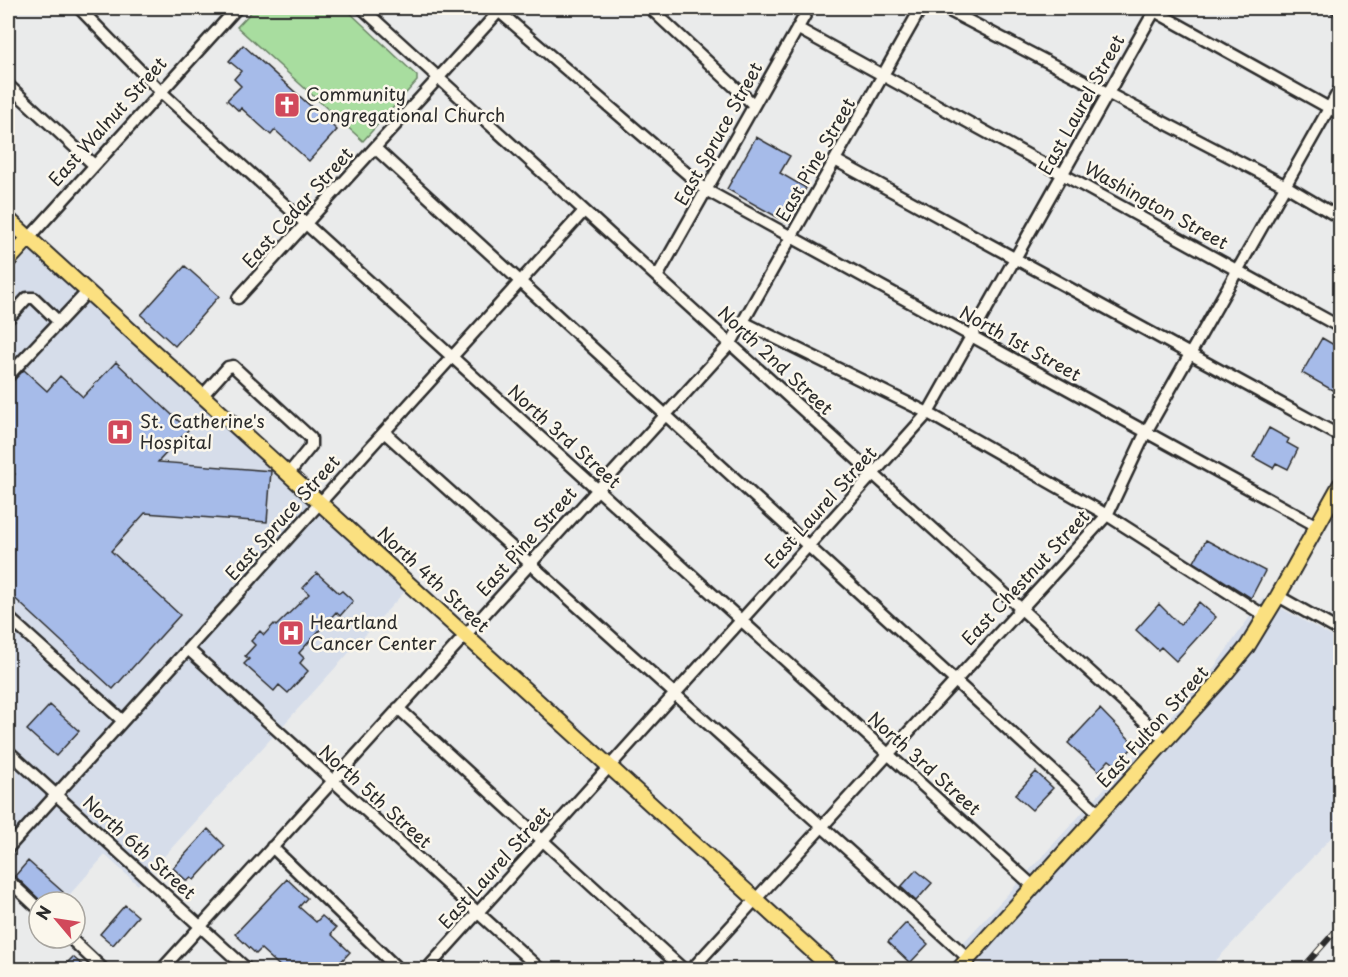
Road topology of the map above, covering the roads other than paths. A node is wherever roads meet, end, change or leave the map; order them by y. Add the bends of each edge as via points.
1 (79, 8) edge
2 (237, 8) edge
3 (362, 8) edge
4 (650, 8) edge
5 (921, 8) edge
6 (944, 8) edge
7 (1336, 8) edge
8 (499, 9) edge
9 (1153, 9) edge
10 (804, 10) edge
11 (1341, 10) edge
12 (797, 28) junction
13 (883, 75) junction
14 (439, 78) junction
15 (8, 85) edge
16 (1341, 89) edge
17 (160, 91) junction
18 (1107, 94) junction
19 (754, 105) junction
20 (1330, 108) junction
21 (1341, 114) edge
22 (375, 148) junction
23 (835, 160) junction
24 (94, 165) junction
25 (1063, 174) junction
26 (1286, 186) junction
27 (706, 190) junction
28 (584, 211) junction
29 (1341, 218) edge
30 (8, 219) edge
31 (306, 224) junction
32 (791, 237) junction
33 (29, 238) junction
34 (1016, 257) junction
35 (8, 261) edge
36 (1238, 270) junction
37 (657, 277) junction
38 (520, 282) junction
39 (88, 291) junction
40 (238, 298) dead end
41 (8, 319) edge
42 (59, 322) junction
43 (743, 322) junction
44 (1341, 327) edge
45 (972, 336) junction
46 (731, 343) junction
47 (1191, 353) junction
48 (452, 357) junction
49 (8, 376) edge
50 (203, 395) junction
51 (928, 413) junction
52 (665, 416) junction
53 (384, 432) junction
54 (1146, 432) junction
55 (1341, 436) edge
56 (289, 473) junction
57 (873, 474) junction
58 (1341, 484) edge
59 (597, 489) junction
60 (321, 501) junction
61 (1107, 515) junction
62 (1317, 526) junction
63 (809, 545) junction
64 (529, 564) junction
65 (1278, 596) junction
66 (1022, 608) junction
67 (1265, 616) junction
68 (8, 617) edge
69 (741, 620) junction
70 (1341, 631) edge
71 (465, 634) junction
72 (188, 648) junction
73 (956, 679) junction
74 (675, 694) junction
75 (398, 708) junction
76 (123, 721) junction
77 (1165, 740) junction
78 (8, 750) edge
79 (887, 753) junction
80 (610, 766) junction
81 (332, 780) junction
82 (56, 795) junction
83 (1099, 813) junction
84 (820, 827) junction
85 (543, 840) junction
86 (272, 847) junction
87 (8, 848) edge
88 (8, 880) edge
89 (1033, 886) junction
90 (27, 898) edge
91 (756, 898) junction
92 (478, 913) junction
93 (200, 926) junction
94 (83, 950) edge
95 (968, 958) junction
96 (104, 969) edge
97 (161, 969) edge
98 (248, 969) edge
99 (399, 969) edge
100 (426, 969) edge
101 (540, 969) edge
102 (684, 969) edge
103 (691, 969) edge
104 (833, 969) edge
105 (958, 969) edge

1 - 17 street, North 3rd Street
2 - 17 street, East Walnut Street
3 - 14 street, North 2nd Street
4 - 19 street
5 - 13 street, East Pine Street
6 - 18 street
7 - 11 street
8 - 14 street, East Cedar Street
8 - 27 street, North 1st Street
9 - 18 street, East Laurel Street
9 - 20 street
10 - 12 street, East Spruce Street
12 - 13 street, Washington Street
12 - 19 street, East Spruce Street
13 - 23 street, East Pine Street
13 - 25 street, Washington Street
14 - 22 street, East Cedar Street
14 - 28 street, North 2nd Street
15 - 24 street
16 - 20 street, East Chestnut Street
17 - 24 street, East Walnut Street
17 - 31 street, North 3rd Street
18 - 25 street, East Laurel Street
18 - 26 street
19 - 27 street, East Spruce Street
20 - 21 street
20 - 26 street, East Chestnut Street
22 - 31 street, East Cedar Street
22 - 38 street
23 - 32 street, East Pine Street
23 - 34 street
24 - 33 street, East Walnut Street
25 - 34 street, East Laurel Street
25 - 36 street, Washington Street
26 - 29 street
26 - 36 street, East Chestnut Street
27 - 32 street, North 1st Street
27 - 37 street, East Spruce Street
28 - 37 street, North 2nd Street
28 - 38 street, East Spruce Street
30 - 33 main road, North 4th Street
31 - 40 street, East Cedar Street
31 - 48 street, North 3rd Street
32 - 43 street, East Pine Street
32 - 45 street, North 1st Street
33 - 35 main road, East Walnut Street
33 - 39 main road, North 4th Street
34 - 45 street, East Laurel Street
34 - 47 street
36 - 44 street, Washington Street
36 - 47 street, East Chestnut Street
37 - 46 street, North 2nd Street
38 - 48 street, East Spruce Street
38 - 52 street
39 - 42 street
39 - 50 main road, North 4th Street
41 - 42 street via 27,298 34,298
42 - 49 street
43 - 46 street, East Pine Street
43 - 51 street
45 - 51 street, East Laurel Street
45 - 54 street, North 1st Street
46 - 52 street, East Pine Street
46 - 57 street, North 2nd Street
47 - 54 street, East Chestnut Street
47 - 55 street
48 - 53 street, East Spruce Street
48 - 59 street, North 3rd Street
50 - 56 main road, North 4th Street
50 - 56 street via 233,366 311,438 311,446
51 - 57 street, East Laurel Street
51 - 61 street
52 - 59 street, East Pine Street
52 - 63 street
53 - 60 street, East Spruce Street
53 - 64 street
54 - 61 street, East Chestnut Street
54 - 62 street, North 1st Street
56 - 60 main road, North 4th Street
57 - 63 street, East Laurel Street
57 - 66 street, North 2nd Street
58 - 62 main road, East Fulton Street
59 - 64 street, East Pine Street
59 - 69 street, North 3rd Street
60 - 71 main road, North 4th Street
60 - 72 street, East Spruce Street
61 - 66 street, East Chestnut Street
61 - 67 street
62 - 65 main road, East Fulton Street
63 - 69 street, East Laurel Street
63 - 73 street
64 - 71 street, East Pine Street
64 - 74 street
65 - 67 main road, East Fulton Street
65 - 70 street
66 - 73 street, East Chestnut Street
66 - 77 street, North 2nd Street
67 - 77 main road, East Fulton Street via 1221,679
68 - 76 street
69 - 74 street, East Laurel Street
69 - 79 street, North 3rd Street
71 - 75 street, East Pine Street
71 - 80 main road, North 4th Street
72 - 76 street, East Spruce Street
72 - 81 street, North 5th Street
73 - 79 street, East Chestnut Street
73 - 83 street
74 - 80 street, East Laurel Street
74 - 84 street
75 - 81 street, East Pine Street
75 - 85 street
76 - 82 street, East Spruce Street
77 - 83 main road, East Fulton Street
78 - 82 street, North 6th Street
79 - 84 street, East Chestnut Street
79 - 89 street, North 3rd Street
80 - 85 street, East Laurel Street
80 - 91 main road, North 4th Street
81 - 86 street, East Pine Street
81 - 92 street, North 5th Street
82 - 87 street, East Spruce Street
82 - 93 street, North 6th Street
83 - 89 main road, East Fulton Street
84 - 91 street, East Chestnut Street
84 - 95 street
85 - 92 street, East Laurel Street
85 - 102 street
86 - 93 street, East Pine Street
86 - 99 street
88 - 90 street
89 - 95 main road, East Fulton Street
91 - 103 street, East Chestnut Street
91 - 104 main road, North 4th Street
92 - 100 street, East Laurel Street
92 - 101 street, North 5th Street
93 - 97 street, East Pine Street
93 - 98 street, North 6th Street
94 - 96 street
95 - 105 main road, East Fulton Street

